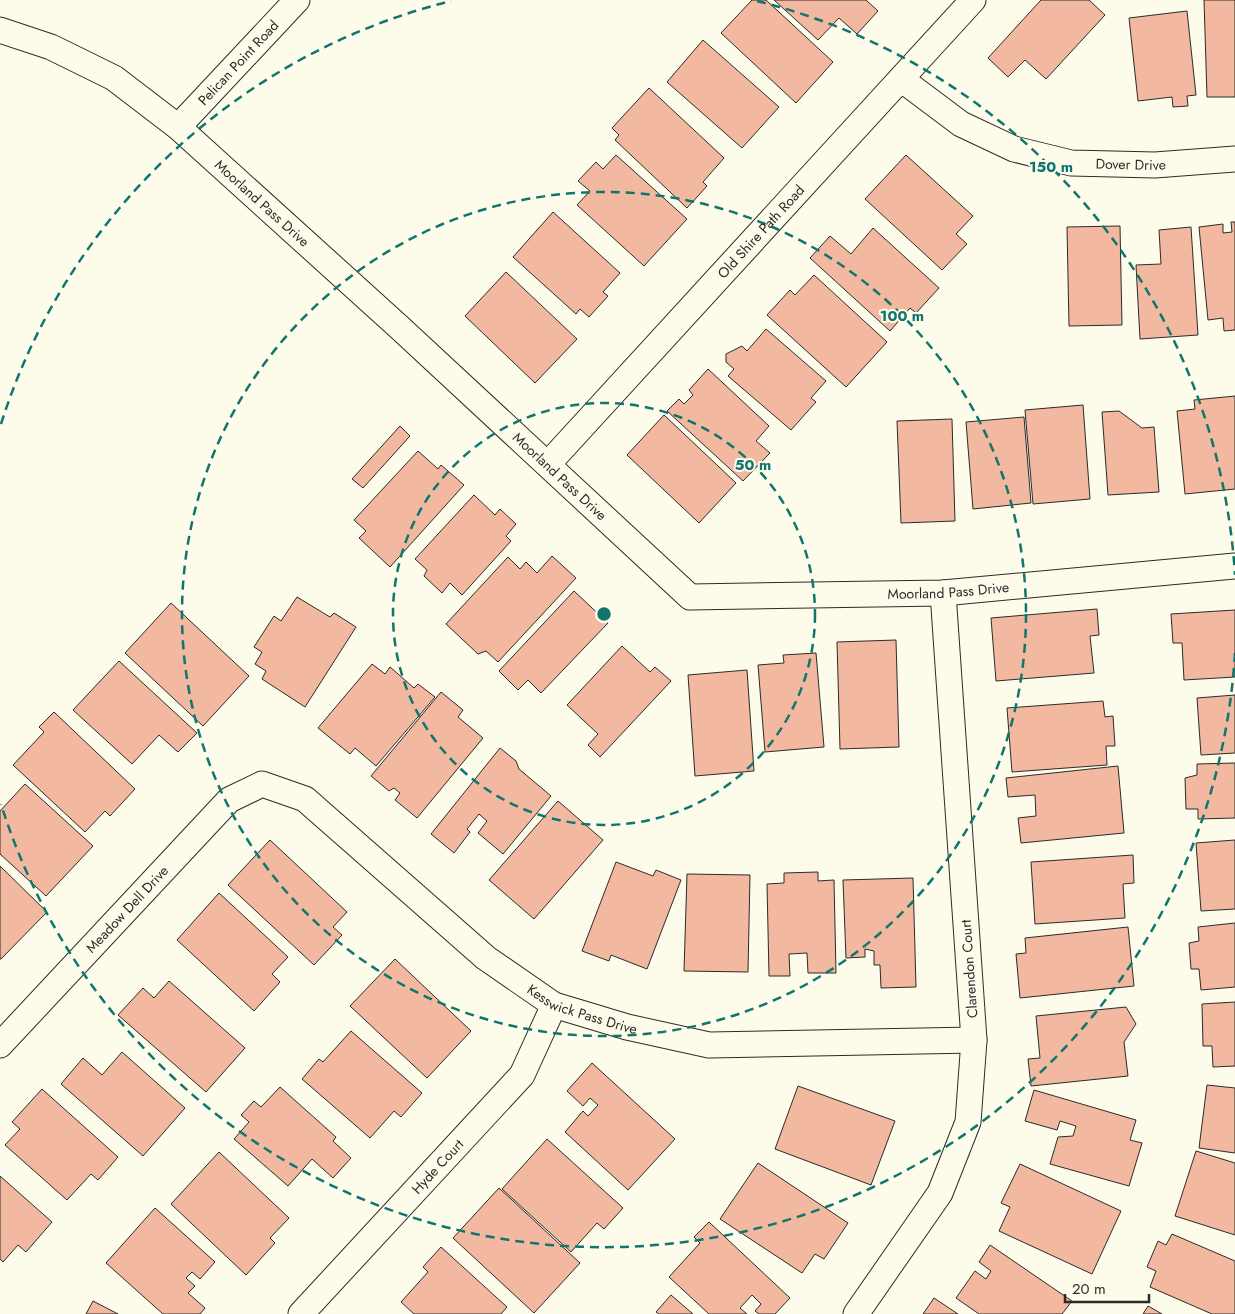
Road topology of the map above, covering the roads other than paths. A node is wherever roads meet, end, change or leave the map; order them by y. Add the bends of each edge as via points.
1 (297, 0) edge
2 (973, 0) edge
3 (0, 30) edge
4 (901, 79) junction
5 (178, 127) junction
6 (1235, 159) edge
7 (548, 464) junction
8 (1235, 566) edge
9 (943, 593) junction
10 (262, 784) joint
11 (554, 1005) junction
12 (974, 1040) junction
13 (0, 1045) edge
14 (301, 1314) edge
15 (856, 1314) edge

1 - 5 street, Pelican Point Road
2 - 4 street, Old Shire Path Road
3 - 5 street, Moorland Pass Drive via 51,48 114,78
4 - 6 street, Dover Drive via 961,124 1014,149 1072,163 1155,165
4 - 7 street, Old Shire Path Road
5 - 7 street, Moorland Pass Drive
7 - 9 street, Moorland Pass Drive via 690,597
8 - 9 street, Moorland Pass Drive
9 - 12 street, Clarendon Court
10 - 11 street, Kesswick Pass Drive via 305,799 486,958
10 - 13 street, Meadow Dell Drive via 229,800
11 - 12 street, Kesswick Pass Drive via 627,1027 709,1045
11 - 14 street, Hyde Court via 522,1075
12 - 15 street, Clarendon Court via 968,1122 940,1193

